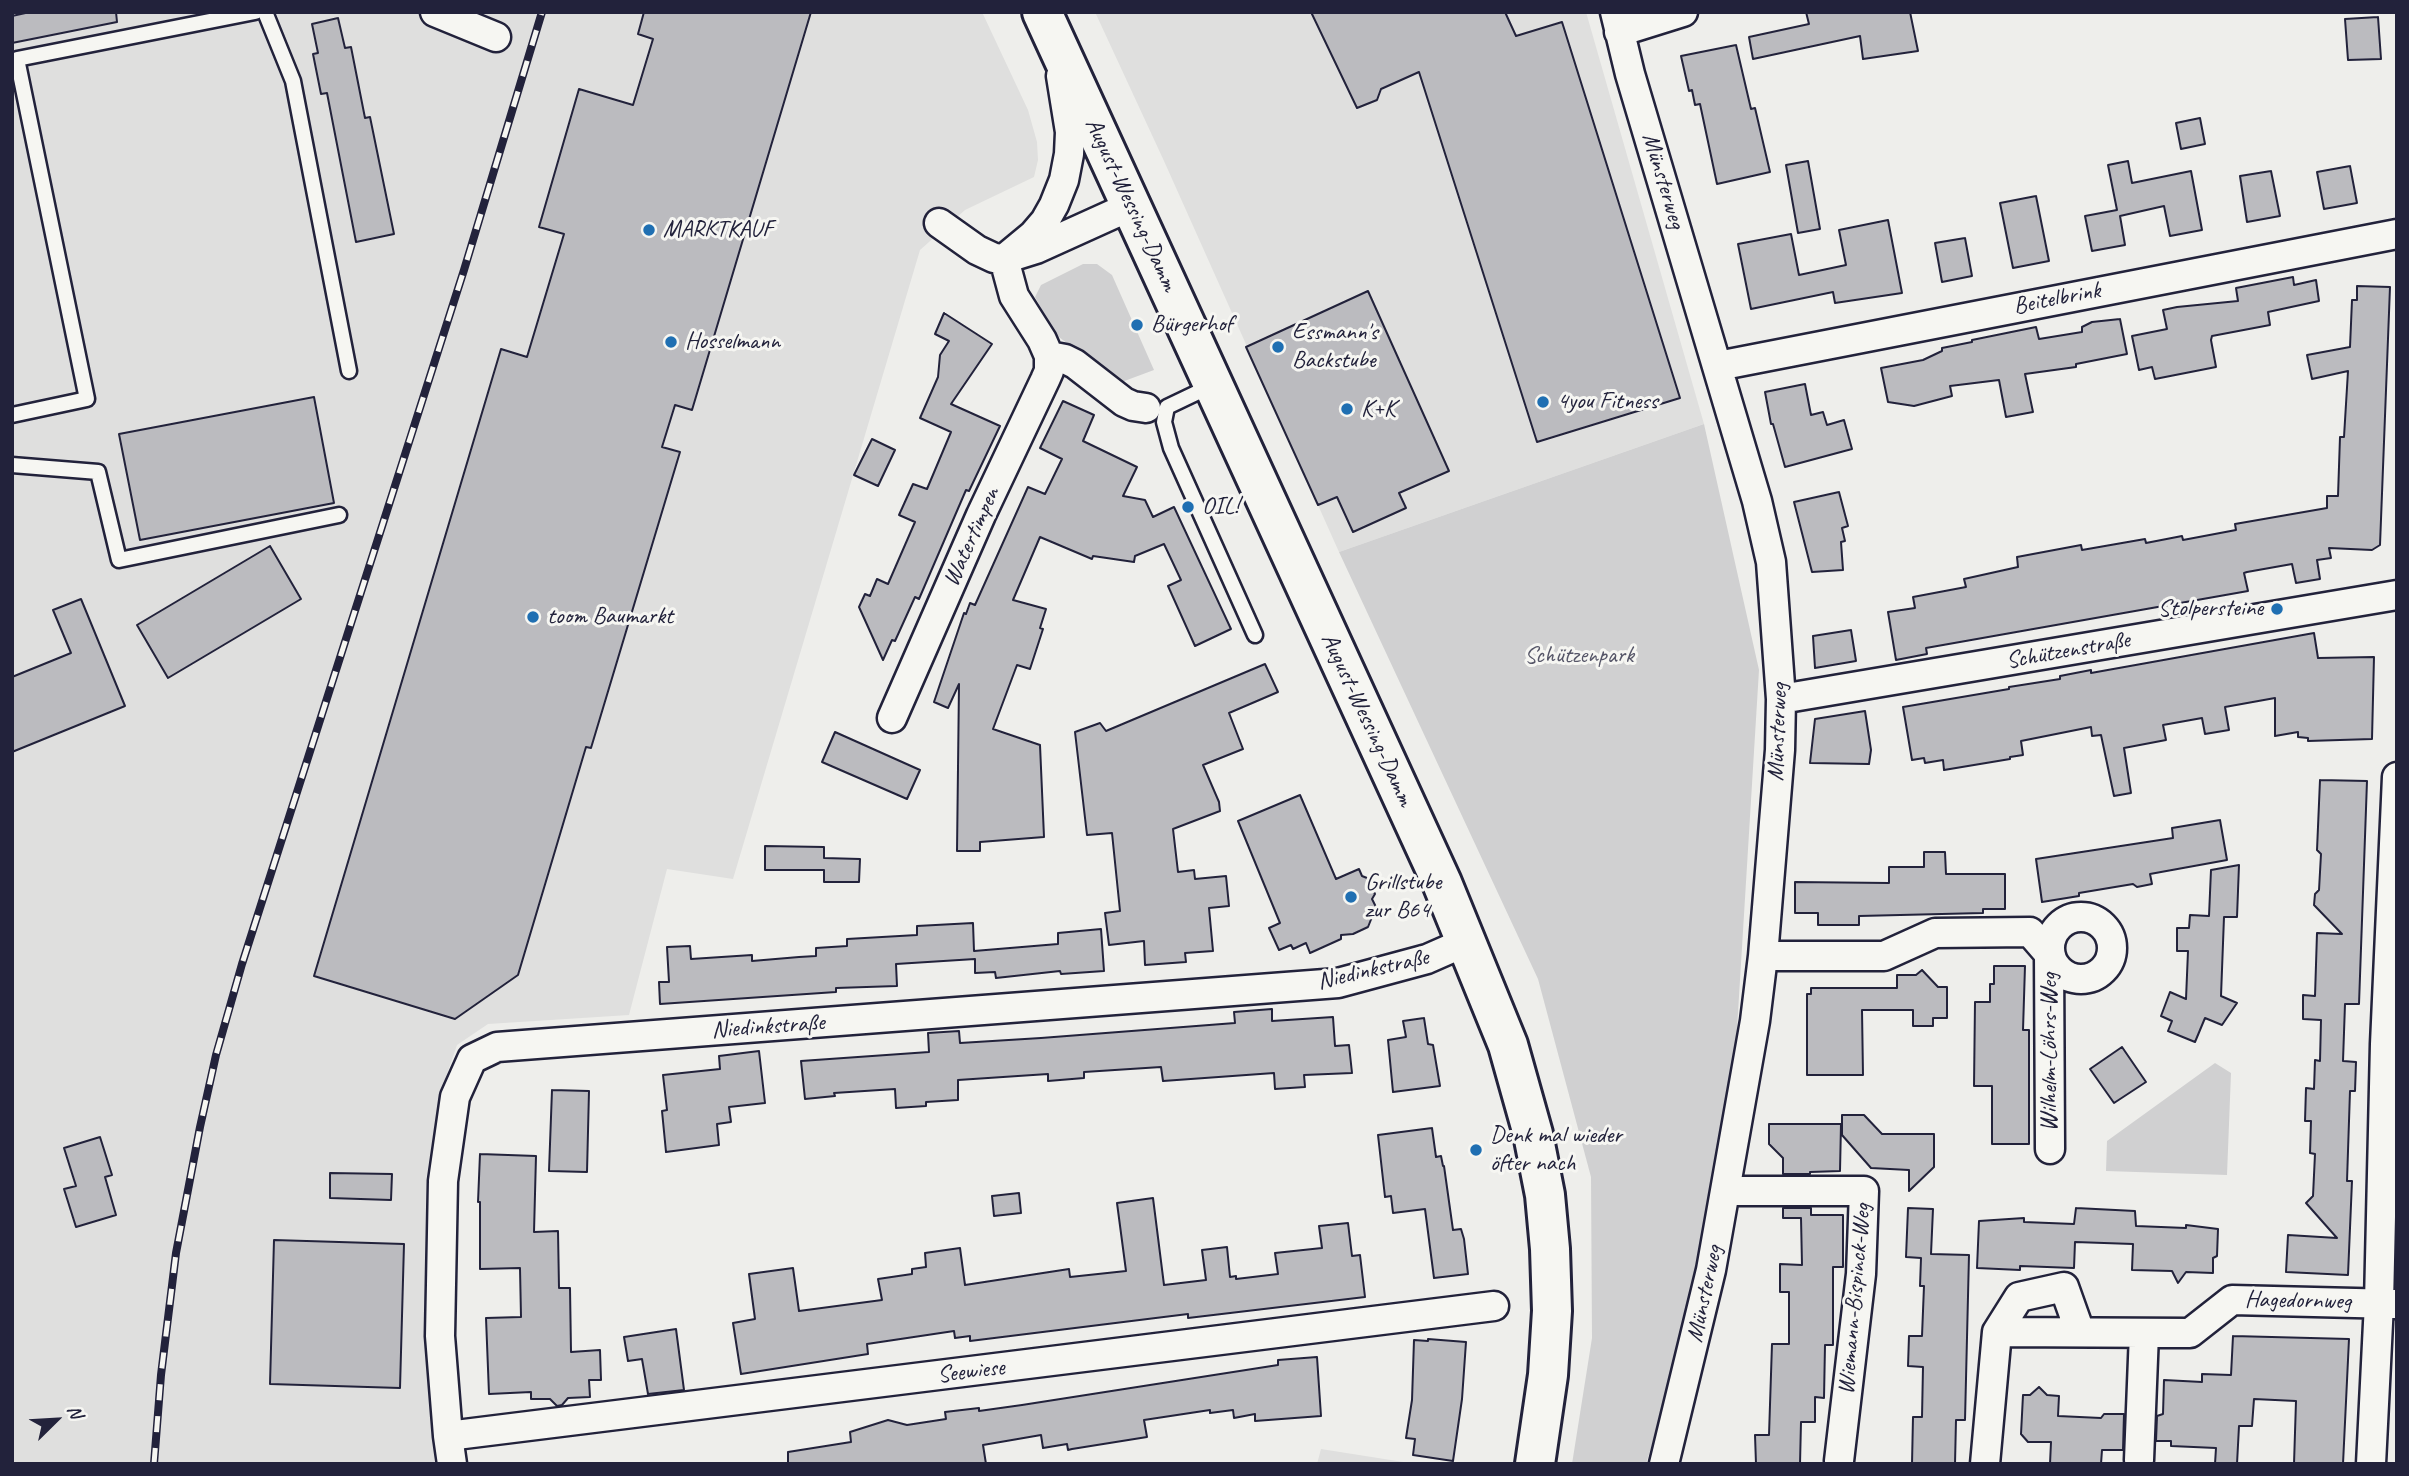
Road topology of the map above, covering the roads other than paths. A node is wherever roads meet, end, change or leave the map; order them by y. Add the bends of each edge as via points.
1 (255, 12) edge
2 (265, 12) edge
3 (435, 12) edge
4 (1042, 12) edge
5 (1683, 12) edge
6 (1617, 22) edge
7 (496, 37) dead end
8 (1131, 206) junction
9 (939, 223) dead end
10 (2397, 234) edge
11 (1004, 259) junction
12 (1049, 356) junction
13 (1718, 366) junction
14 (349, 371) dead end
15 (1213, 384) junction
16 (1146, 408) dead end
17 (12, 415) edge
18 (12, 466) edge
19 (339, 515) dead end
20 (2397, 595) edge
21 (1255, 635) dead end
22 (1781, 699) junction
23 (892, 718) dead end
24 (2397, 777) edge
25 (1468, 941) junction
26 (1763, 956) junction
27 (2391, 1017) edge
28 (2050, 1149) dead end
29 (1726, 1191) junction
30 (2388, 1303) edge
31 (1494, 1306) dead end
32 (1997, 1332) junction
33 (2080, 1332) junction
34 (2144, 1333) junction
35 (448, 1436) junction
36 (2139, 1460) dead end
37 (1839, 1461) dead end
38 (453, 1464) edge
39 (1535, 1464) edge
40 (1664, 1464) edge
41 (1985, 1464) edge
42 (2371, 1464) edge

1 - 17 lane via 18,60 87,399
2 - 14 lane via 293,81
3 - 7 street
4 - 8 main road, August-Wessing-Damm
4 - 11 street via 1063,86 1070,132 1067,168 1045,220
5 - 6 street
6 - 13 street, Münsterweg
8 - 11 street
8 - 15 main road, August-Wessing-Damm
9 - 11 street via 977,250
10 - 13 street, Beitelbrink
11 - 12 street via 1014,296
12 - 16 street via 1075,364 1124,402
12 - 23 street, Watertimpen via 1049,371
13 - 22 street, Münsterweg via 1770,562
15 - 21 lane via 1167,407 1164,422 1171,449
15 - 25 main road, August-Wessing-Damm
18 - 19 lane via 98,471 119,560
20 - 22 street, Schützenstraße
22 - 26 street, Münsterweg
24 - 27 street
25 - 35 street, Niedinkstraße via 1427,959 1338,983 497,1047 472,1059 455,1097 443,1181 440,1336
25 - 39 main road, August-Wessing-Damm via 1520,1083 1545,1195 1552,1311
26 - 28 street, Wilhelm-Löhrs-Weg via 1884,956 1935,933 2030,932 2049,954
26 - 29 street, Münsterweg
27 - 30 street
29 - 37 street, Wiemann-Bispinck-Weg via 1864,1191 1861,1274
29 - 40 street, Münsterweg
30 - 34 street, Hagedornweg via 2232,1300 2190,1333
30 - 42 street
31 - 35 street, Seewiese
32 - 33 street, Hagedornweg
32 - 33 street via 2019,1297 2064,1287
32 - 41 street
33 - 34 street, Hagedornweg
34 - 36 street
35 - 38 street, Niedinkstraße

